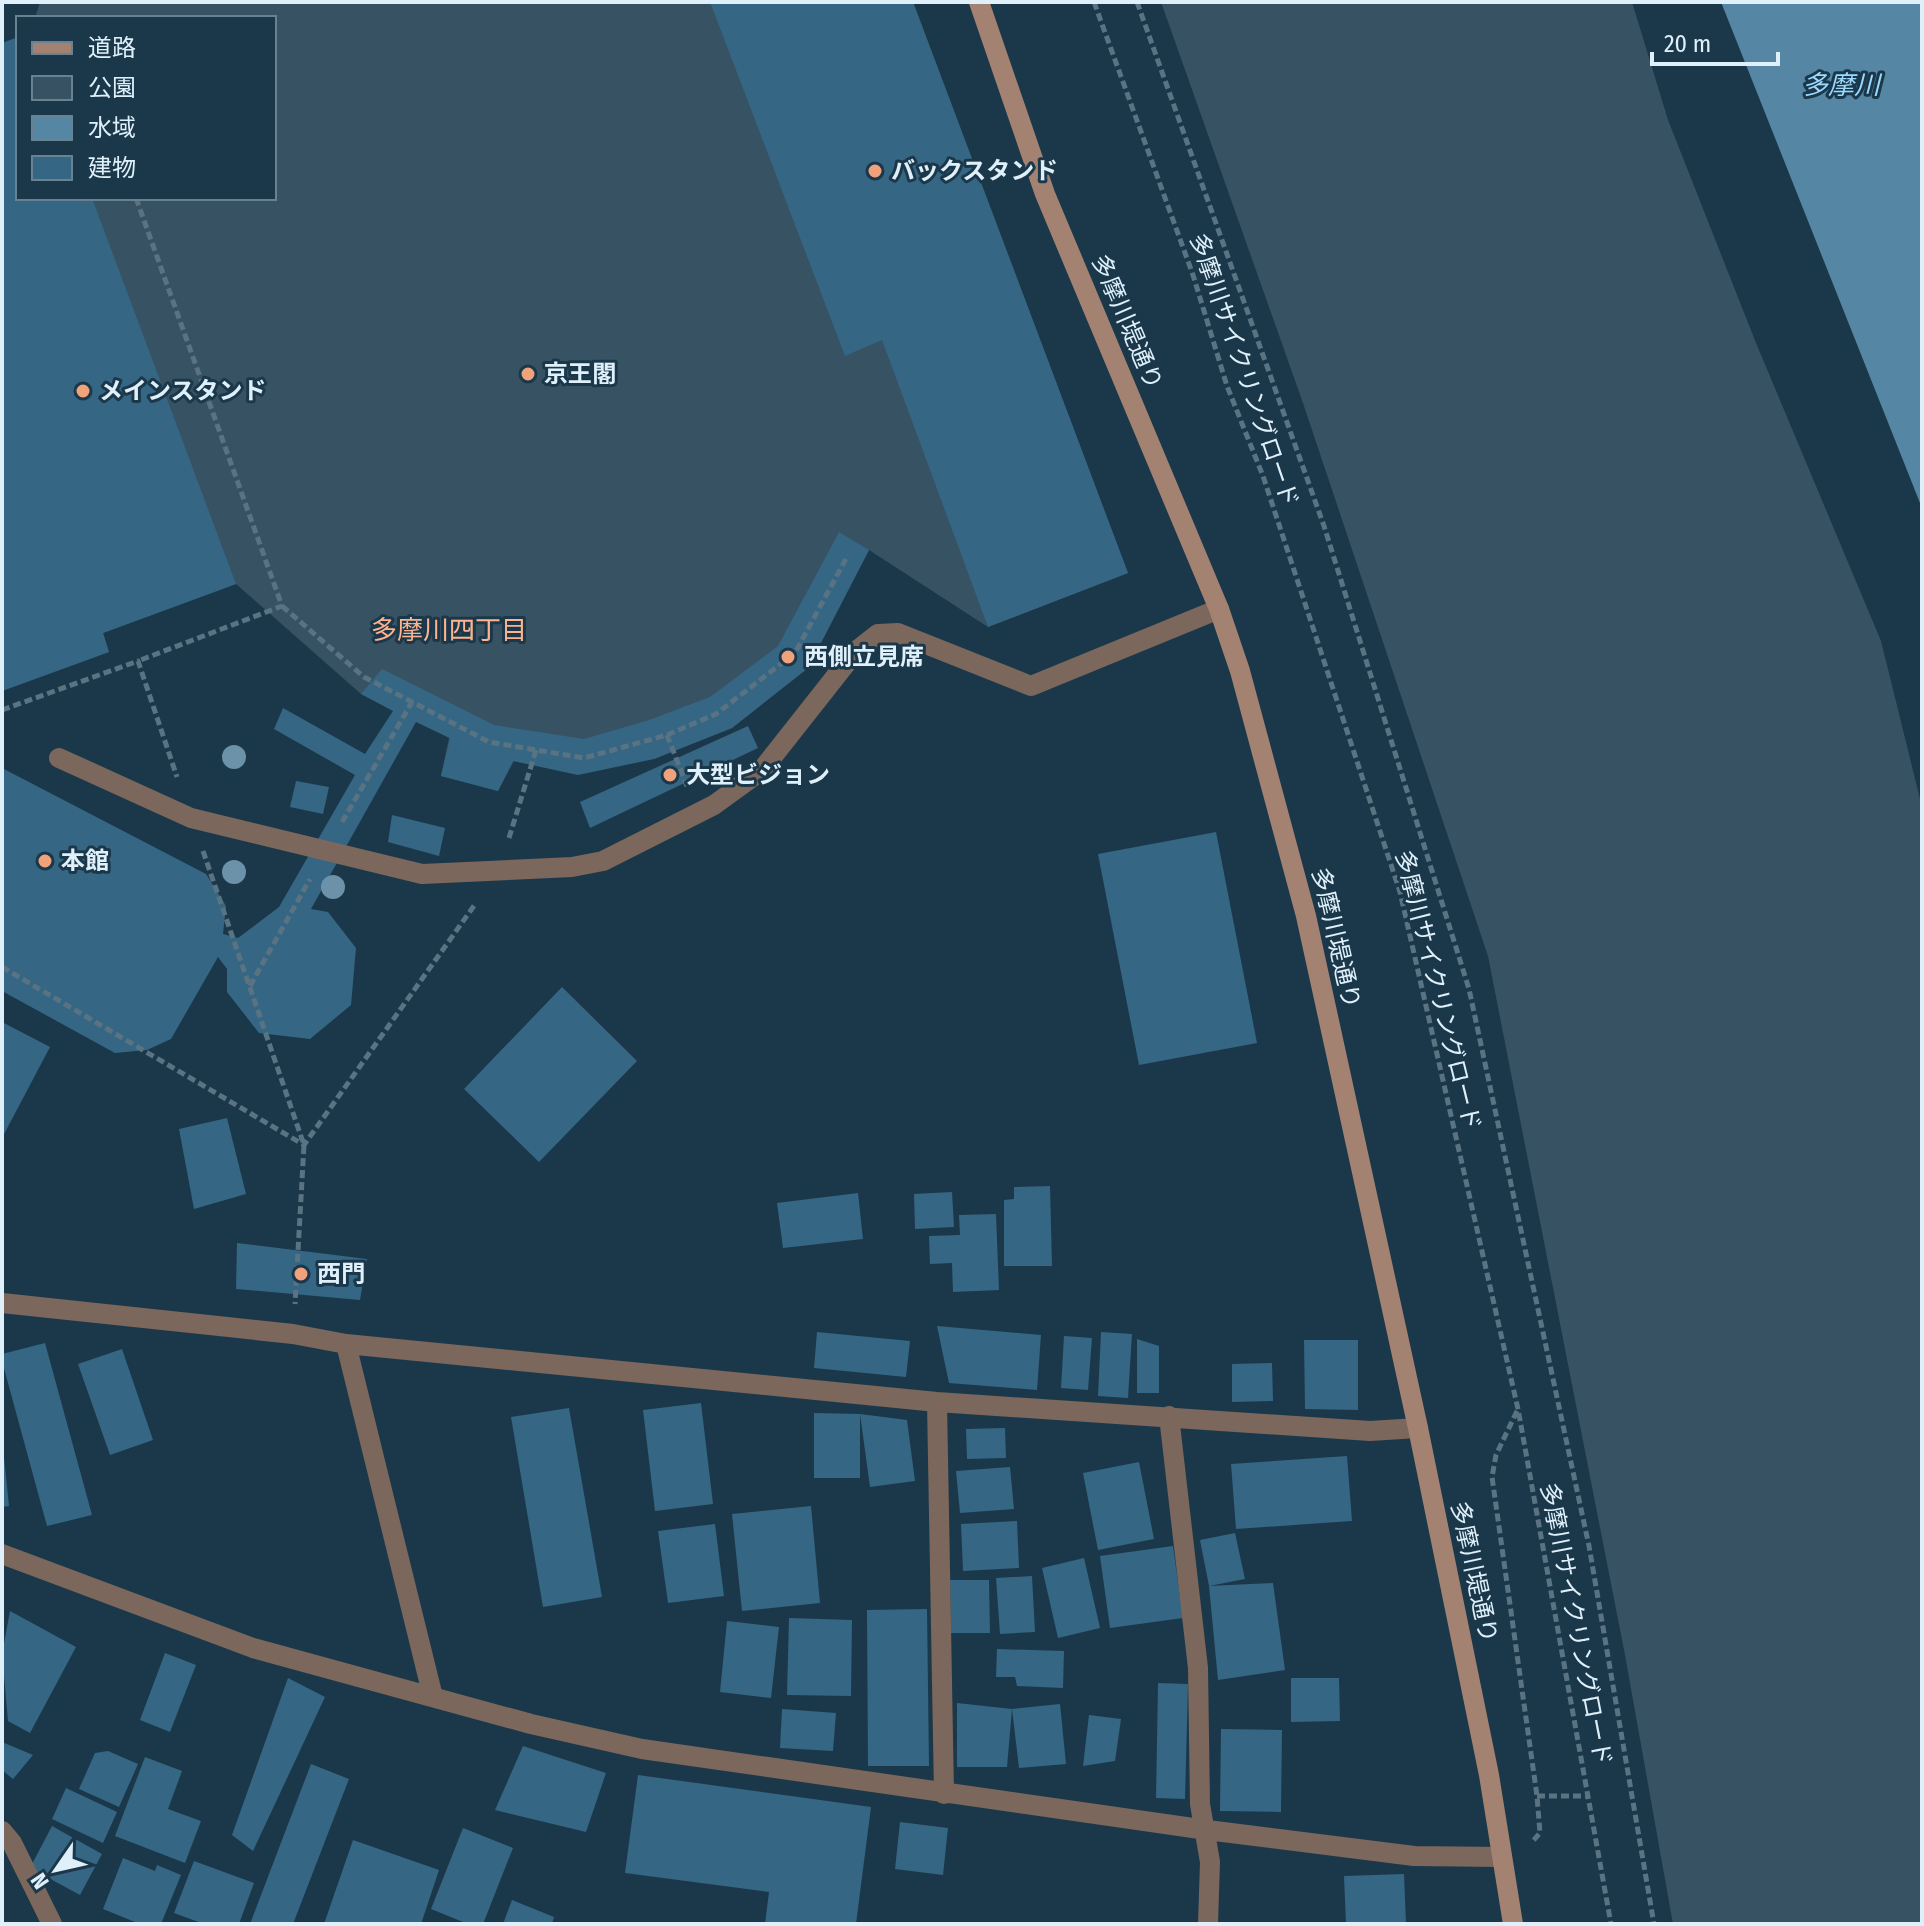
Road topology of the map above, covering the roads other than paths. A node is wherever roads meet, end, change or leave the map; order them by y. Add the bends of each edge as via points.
1 (979, 2) edge
2 (1219, 609) junction
3 (59, 758) dead end
4 (2, 1303) edge
5 (346, 1344) junction
6 (937, 1402) junction
7 (1169, 1416) junction
8 (1418, 1428) junction
9 (2, 1554) edge
10 (433, 1697) junction
11 (944, 1794) junction
12 (1207, 1830) junction
13 (2, 1831) edge
14 (1501, 1857) junction
15 (52, 1924) edge
16 (1208, 1924) edge
17 (1513, 1924) edge

1 - 2 street, 多摩川堤通り via 1045,194
2 - 3 street via 1031,686 898,633 878,634 855,652 762,770 698,814 603,861 572,867 422,874 191,818
2 - 8 street, 多摩川堤通り via 1306,916
4 - 5 street
5 - 6 street
5 - 10 street
6 - 7 street
6 - 11 street
7 - 8 street via 1370,1431
7 - 12 street via 1198,1668 1200,1804
8 - 14 street, 多摩川堤通り
9 - 10 street via 253,1648
10 - 11 street via 642,1749
11 - 12 street
12 - 14 street via 1414,1856
12 - 16 street
13 - 15 street
14 - 17 street, 多摩川堤通り

